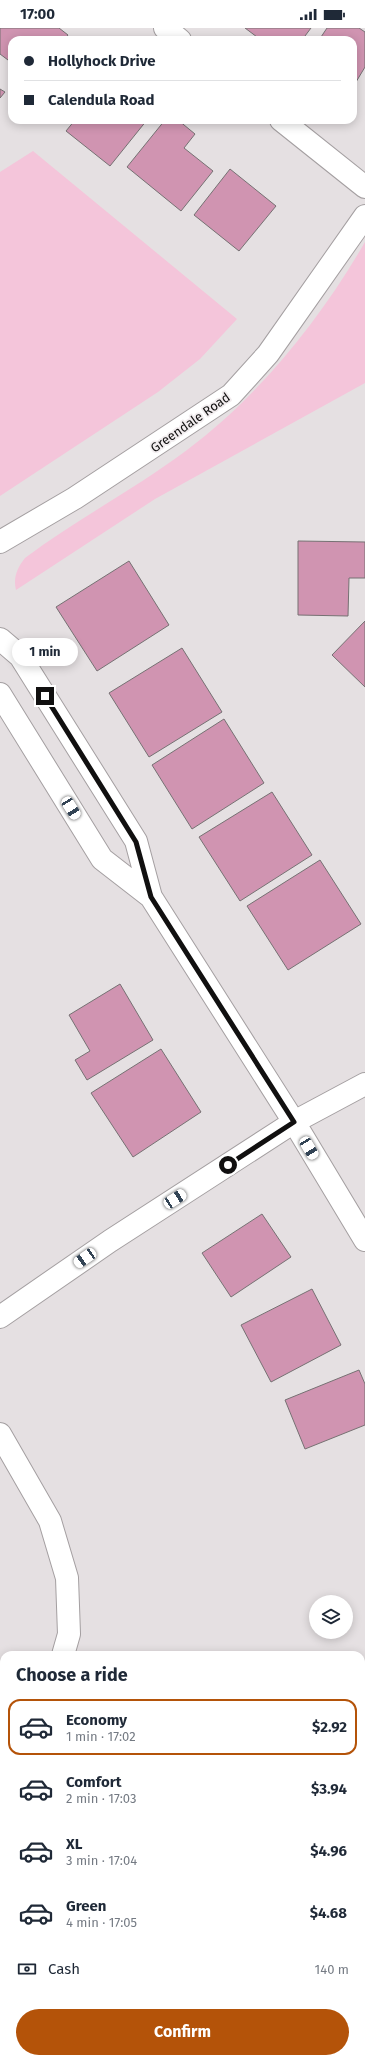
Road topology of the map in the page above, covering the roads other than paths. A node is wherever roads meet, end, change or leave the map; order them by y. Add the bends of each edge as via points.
1 (165, 28) edge
2 (175, 36) edge
3 (286, 124) edge
4 (365, 187) edge
5 (365, 216) edge
6 (0, 542) edge
7 (0, 639) edge
8 (0, 694) edge
9 (151, 897) junction
10 (365, 1084) edge
11 (294, 1122) junction
12 (365, 1240) edge
13 (0, 1317) edge
14 (0, 1434) edge
15 (65, 1651) edge

1 - 2 street
3 - 4 street
5 - 6 street, Greendale Road via 268,354 230,395 81,493
7 - 9 street via 20,656 136,842
8 - 9 street via 102,859
9 - 11 street
10 - 11 street
11 - 12 street
11 - 13 street via 110,1241
14 - 15 street via 50,1521 67,1578 69,1634

